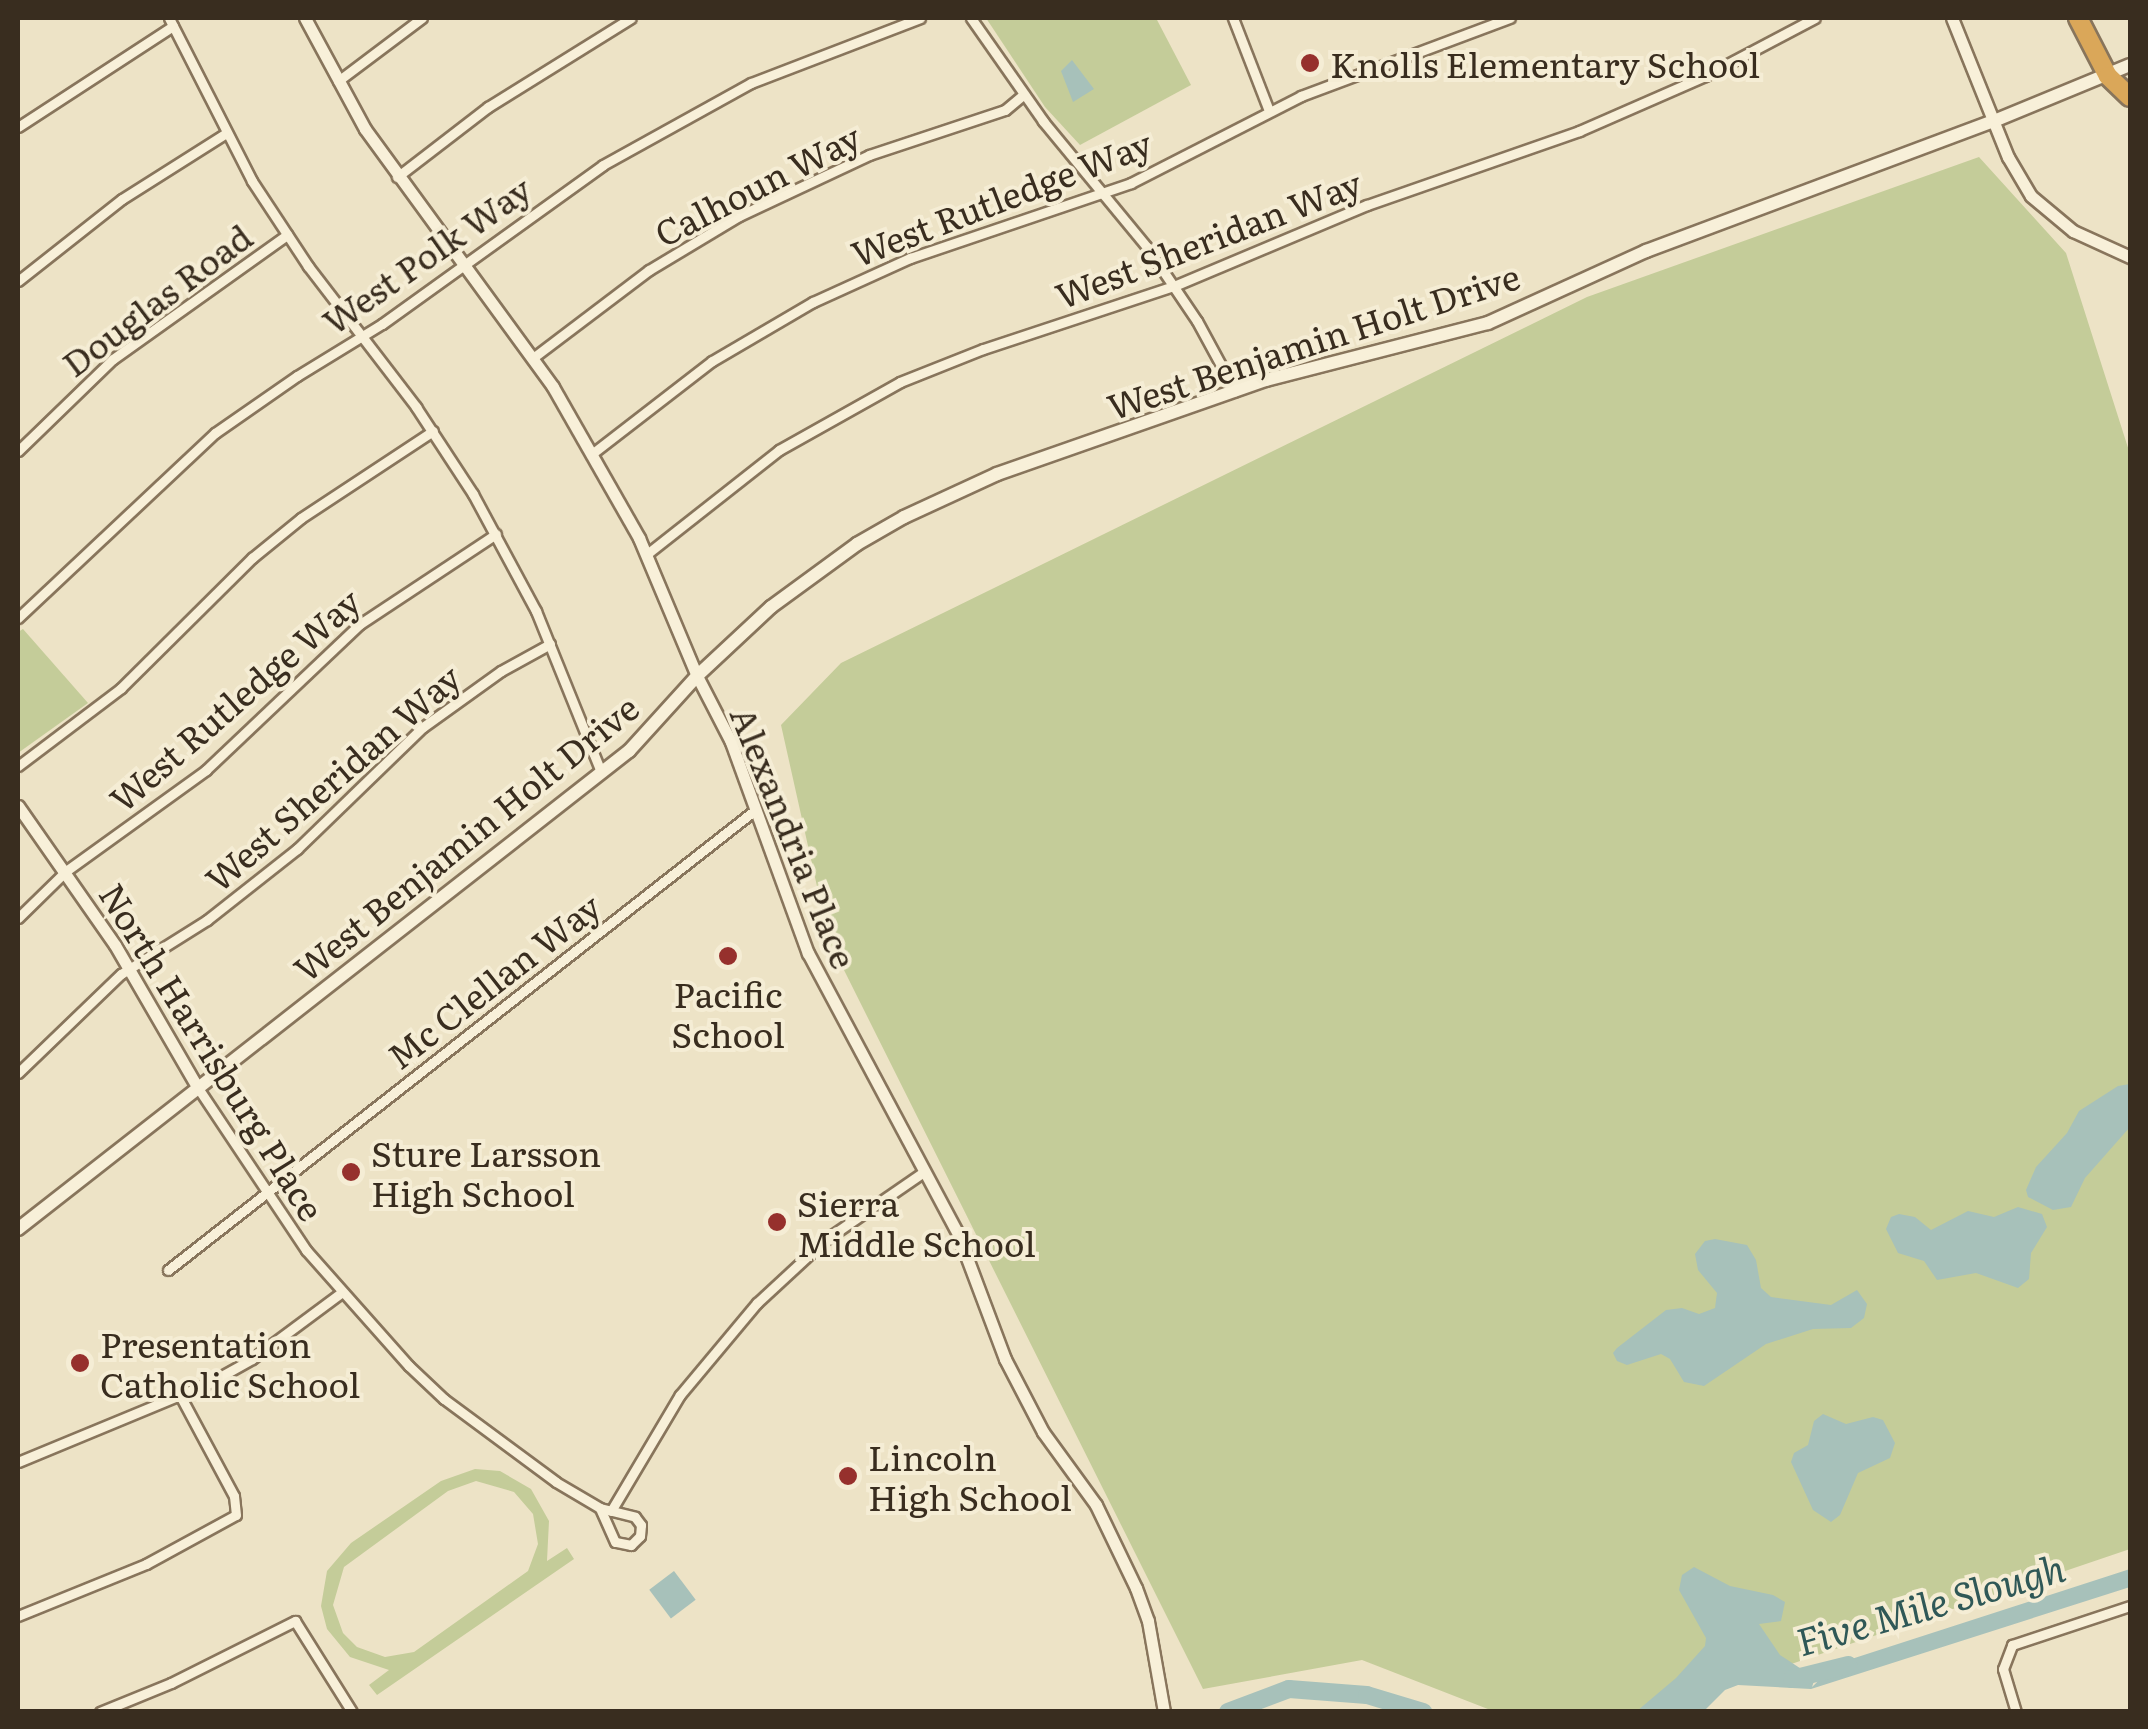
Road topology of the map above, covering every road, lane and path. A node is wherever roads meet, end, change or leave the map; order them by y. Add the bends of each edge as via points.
1 (305, 18) edge
2 (422, 18) edge
3 (631, 18) edge
4 (920, 18) edge
5 (971, 18) edge
6 (1233, 18) edge
7 (1510, 18) edge
8 (1815, 18) edge
9 (1952, 18) edge
10 (2078, 18) edge
11 (171, 22) edge
12 (2130, 65) edge
13 (2108, 76) junction
14 (338, 82) junction
15 (1023, 95) junction
16 (2130, 97) edge
17 (1268, 111) junction
18 (1994, 121) junction
19 (18, 128) edge
20 (225, 134) junction
21 (397, 177) junction
22 (1103, 194) junction
23 (286, 235) junction
24 (2130, 256) edge
25 (465, 266) junction
26 (18, 281) edge
27 (1174, 286) junction
28 (362, 336) junction
29 (534, 358) junction
30 (1235, 391) junction
31 (433, 431) junction
32 (18, 450) edge
33 (593, 452) junction
34 (496, 534) junction
35 (646, 554) junction
36 (18, 618) edge
37 (550, 644) junction
38 (698, 676) junction
39 (18, 766) edge
40 (602, 772) junction
41 (18, 806) edge
42 (755, 810) junction
43 (66, 870) junction
44 (18, 918) edge
45 (130, 968) junction
46 (18, 1073) edge
47 (198, 1088) junction
48 (925, 1171) junction
49 (264, 1193) junction
50 (18, 1229) edge
51 (168, 1270) dead end
52 (341, 1293) junction
53 (180, 1397) junction
54 (18, 1462) edge
55 (600, 1508) junction
56 (611, 1510) junction
57 (2130, 1606) edge
58 (18, 1616) edge
59 (100, 1712) edge
60 (352, 1712) edge
61 (1164, 1712) edge
62 (2016, 1712) edge

1 - 14 street, Alexandria Place
2 - 14 street
3 - 21 street via 502,97
4 - 25 street, West Polk Way via 797,62 705,106 603,165
5 - 15 street
6 - 17 street
7 - 17 street, West Rutledge Way
8 - 27 street, West Sheridan Way via 1632,109 1332,218
9 - 18 street
10 - 13 highway
11 - 19 street
11 - 20 street
12 - 13 main road, West Benjamin Holt Drive
13 - 16 highway
13 - 18 main road, West Benjamin Holt Drive
14 - 21 street, Alexandria Place
15 - 22 street
15 - 29 street, Calhoun Way via 1005,110 869,155 739,216 636,279
17 - 22 street, West Rutledge Way
18 - 24 street via 2014,171 2042,208 2073,231
18 - 30 main road, West Benjamin Holt Drive via 1646,251 1488,323
20 - 23 street
20 - 26 street via 122,199
21 - 25 street, Alexandria Place
22 - 27 street
22 - 33 street, West Rutledge Way via 910,258 813,302 712,362
23 - 28 street
23 - 32 street, Douglas Road via 114,359
25 - 28 street, West Polk Way
25 - 29 street, Alexandria Place
27 - 30 street
27 - 35 street, West Sheridan Way via 983,349 860,402 737,479
28 - 31 street
28 - 36 street, West Polk Way via 215,433
29 - 33 street, Alexandria Place
30 - 38 main road, West Benjamin Holt Drive via 997,474 904,516 776,602
31 - 34 street
31 - 39 street via 301,518 120,688
33 - 35 street, Alexandria Place
34 - 37 street
34 - 43 street, West Rutledge Way via 360,624 206,770
35 - 38 street, Alexandria Place
37 - 40 street
37 - 45 street, West Sheridan Way via 436,717 250,888
38 - 40 main road, West Benjamin Holt Drive
38 - 42 street, Alexandria Place
40 - 47 main road, West Benjamin Holt Drive
41 - 43 street, North Harrisburg Place
42 - 48 street, Alexandria Place via 808,953
42 - 49 street, Mc Clellan Way
43 - 44 street, West Rutledge Way
43 - 45 street, North Harrisburg Place
45 - 46 street, West Sheridan Way
45 - 47 street, North Harrisburg Place
47 - 49 street, North Harrisburg Place
47 - 50 main road, West Benjamin Holt Drive
48 - 56 street via 825,1240 757,1303 680,1395
48 - 61 street, Alexandria Place via 970,1258 1005,1358 1054,1449 1096,1505 1136,1588
49 - 51 street, Mc Clellan Way
49 - 52 street, North Harrisburg Place
52 - 53 street via 252,1359
52 - 55 street, North Harrisburg Place via 444,1399
53 - 54 street
53 - 58 street via 238,1511 146,1564
55 - 56 street, North Harrisburg Place
55 - 56 street, North Harrisburg Place via 610,1538 630,1545 641,1525
57 - 62 street via 2016,1642 2006,1651 2003,1669
59 - 60 street via 295,1621

